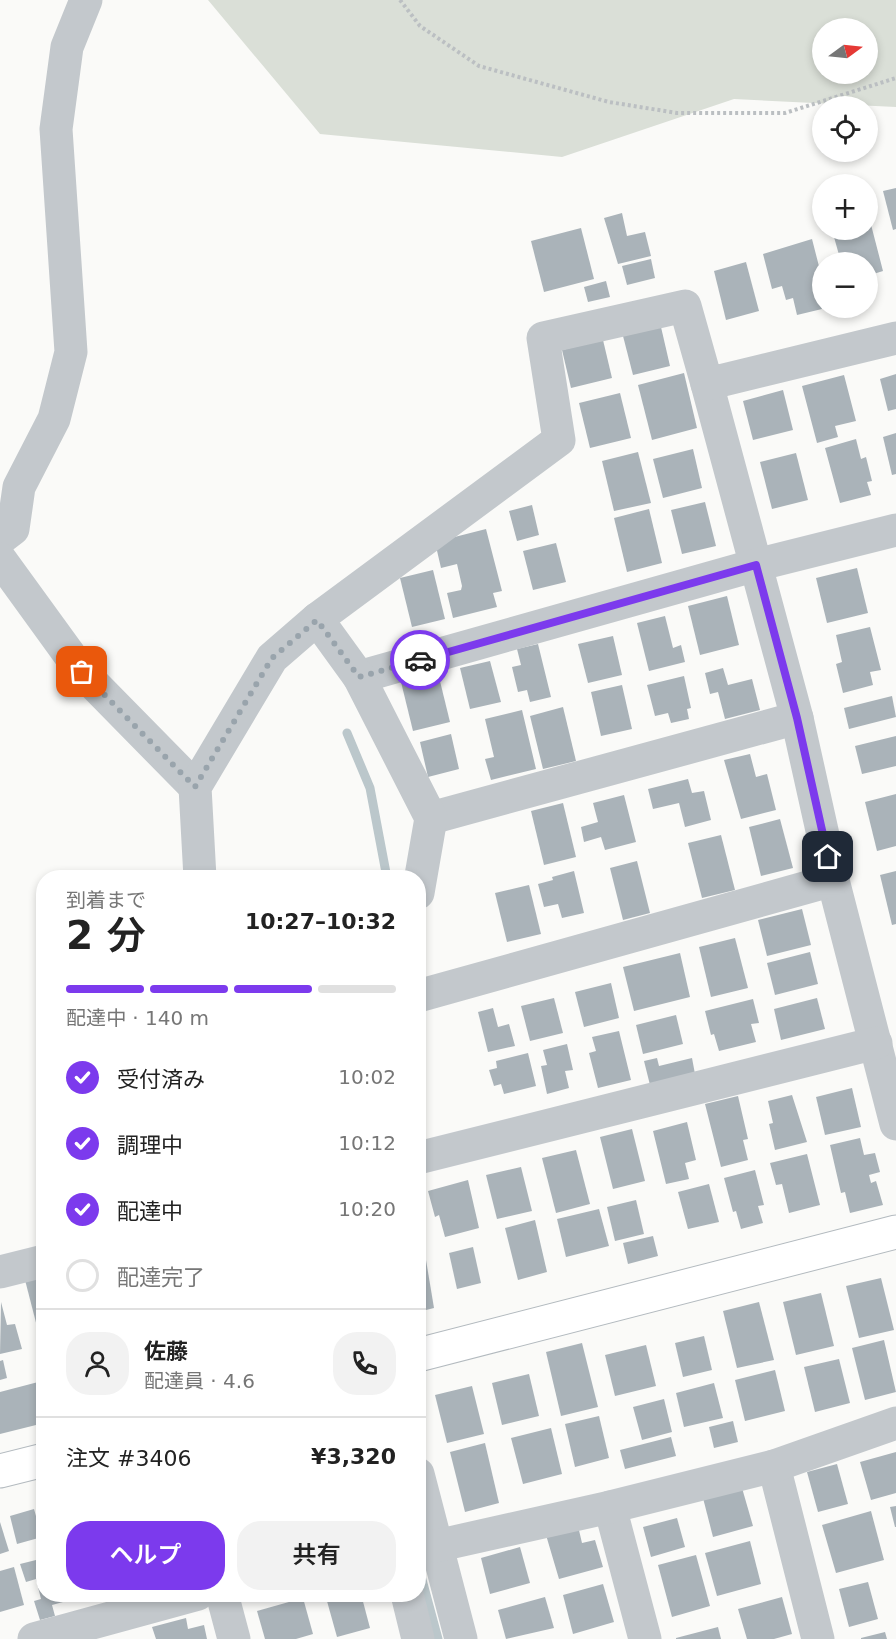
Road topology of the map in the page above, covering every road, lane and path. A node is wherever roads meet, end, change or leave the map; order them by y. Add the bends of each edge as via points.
1 (86, 0) edge
2 (400, 0) edge
3 (896, 78) edge
4 (896, 338) edge
5 (707, 384) junction
6 (896, 530) edge
7 (0, 539) edge
8 (0, 559) edge
9 (756, 565) junction
10 (317, 620) junction
11 (359, 677) junction
12 (797, 718) junction
13 (195, 787) junction
14 (431, 818) junction
15 (200, 870) edge
16 (422, 870) edge
17 (833, 880) junction
18 (426, 994) edge
19 (876, 1043) junction
20 (896, 1124) edge
21 (426, 1156) edge
22 (896, 1232) edge
23 (36, 1263) edge
24 (0, 1272) edge
25 (426, 1353) edge
26 (896, 1423) edge
27 (36, 1462) edge
28 (774, 1466) junction
29 (0, 1471) edge
30 (426, 1506) edge
31 (610, 1507) junction
32 (436, 1546) junction
33 (169, 1602) edge
34 (224, 1602) edge
35 (409, 1602) edge
36 (34, 1639) edge
37 (234, 1639) edge
38 (418, 1639) edge
39 (461, 1639) edge
40 (645, 1639) edge
41 (818, 1639) edge

1 - 7 street via 66,47 56,129 71,352 54,419 19,487 13,529
2 - 3 path via 420,26 479,66 609,102 666,111 785,113
4 - 5 street
5 - 9 street
5 - 10 street via 685,306 543,338 559,440
6 - 9 street
8 - 13 street via 82,672
9 - 11 street
9 - 12 street
10 - 11 street
10 - 13 street via 272,658
11 - 14 street
12 - 14 street
12 - 17 street
13 - 15 street
14 - 16 street
17 - 18 street
17 - 19 street
19 - 20 street
19 - 21 street
22 - 25 street
23 - 24 street
26 - 28 street
27 - 29 street
28 - 31 street
28 - 41 street
30 - 32 street
31 - 32 street
31 - 40 street
32 - 39 street
33 - 36 street
34 - 37 street
35 - 38 street

